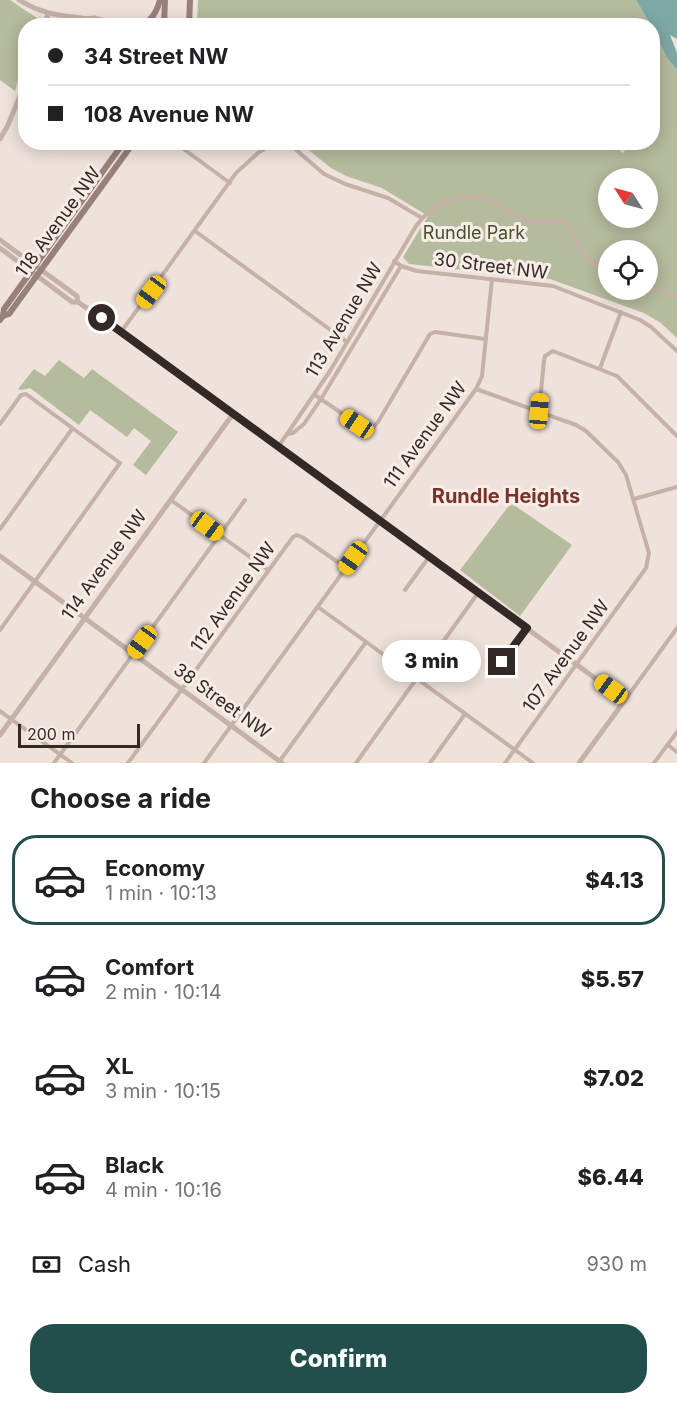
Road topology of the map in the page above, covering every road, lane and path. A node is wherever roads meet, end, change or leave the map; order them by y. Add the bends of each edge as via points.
1 (19, 0) edge
2 (162, 0) edge
3 (190, 0) edge
4 (48, 14) junction
5 (47, 18) edge
6 (80, 18) edge
7 (152, 18) edge
8 (163, 18) edge
9 (189, 18) edge
10 (18, 101) edge
11 (0, 139) edge
12 (118, 150) edge
13 (128, 150) edge
14 (185, 150) edge
15 (263, 150) edge
16 (296, 150) edge
17 (230, 183) junction
18 (422, 218) junction
19 (195, 231) junction
20 (0, 240) edge
21 (0, 248) edge
22 (394, 261) junction
23 (400, 266) junction
24 (598, 266) edge
25 (36, 270) junction
26 (492, 279) junction
27 (658, 291) edge
28 (677, 296) edge
29 (621, 312) junction
30 (2, 318) edge
31 (121, 332) junction
32 (486, 339) junction
33 (347, 342) junction
34 (677, 351) edge
35 (600, 368) junction
36 (476, 389) junction
37 (315, 395) junction
38 (321, 399) junction
39 (539, 411) junction
40 (232, 414) junction
41 (0, 424) edge
42 (72, 429) junction
43 (287, 434) junction
44 (677, 436) edge
45 (278, 447) junction
46 (677, 487) edge
47 (634, 499) junction
48 (171, 500) junction
49 (245, 500) dead end
50 (380, 520) junction
51 (0, 529) edge
52 (219, 534) junction
53 (0, 556) edge
54 (429, 557) junction
55 (346, 568) junction
56 (268, 570) junction
57 (35, 582) junction
58 (405, 590) dead end
59 (478, 592) junction
60 (318, 607) junction
61 (84, 618) junction
62 (527, 628) junction
63 (677, 628) edge
64 (0, 630) edge
65 (367, 642) junction
66 (133, 654) junction
67 (502, 662) dead end
68 (576, 664) junction
69 (417, 678) junction
70 (182, 690) junction
71 (625, 700) junction
72 (0, 711) edge
73 (465, 714) junction
74 (11, 719) junction
75 (231, 726) junction
76 (677, 732) edge
77 (0, 735) edge
78 (668, 745) junction
79 (515, 749) junction
80 (677, 752) edge
81 (60, 755) junction
82 (54, 763) edge
83 (72, 763) edge
84 (128, 763) edge
85 (204, 763) edge
86 (280, 763) edge
87 (356, 763) edge
88 (430, 763) edge
89 (505, 763) edge
90 (533, 763) edge
91 (579, 763) edge
92 (654, 763) edge

1 - 4 street
2 - 7 main road
2 - 8 main road
3 - 9 main road
4 - 5 street
4 - 6 street
10 - 11 street
12 - 25 main road, 118 Avenue NW
13 - 25 main road, 118 Avenue NW
14 - 17 street
15 - 17 street
16 - 18 street via 324,174 388,198
17 - 19 street
18 - 22 street, 113 Avenue NW
18 - 24 street via 446,201 472,197 488,200 531,221 566,221 580,252
19 - 31 street
19 - 33 street
20 - 25 street
21 - 25 street
22 - 23 street, 30 Street NW
22 - 33 street, 113 Avenue NW
23 - 26 street, 30 Street NW
23 - 38 street, 113 Avenue NW
25 - 30 main road, 118 Avenue NW via 9,314
25 - 31 street via 72,302 78,302
26 - 29 street, 30 Street NW via 552,286
26 - 32 street, 111 Avenue NW
27 - 28 street
29 - 34 street, 30 Street NW via 651,327
29 - 35 street
31 - 40 street
32 - 36 street, 111 Avenue NW via 482,376
32 - 38 street via 430,334 369,432
33 - 37 street, 113 Avenue NW
35 - 39 street via 558,352 549,353 544,361
35 - 44 street via 617,376
36 - 39 street
36 - 50 street, 111 Avenue NW
37 - 38 street
37 - 43 street, 113 Avenue NW
38 - 43 street, 113 Avenue NW via 304,424
39 - 47 street via 586,431 623,468
40 - 45 street
40 - 48 street, 114 Avenue NW
41 - 42 street via 23,393
42 - 51 street
42 - 57 street via 120,464
43 - 45 street, 113 Avenue NW
45 - 50 street
46 - 47 street
47 - 68 street, 107 Avenue NW via 649,553 648,565
48 - 52 street
48 - 61 street, 114 Avenue NW
49 - 52 street
50 - 54 street
50 - 55 street, 111 Avenue NW
52 - 56 street
52 - 66 street
53 - 57 street, 38 Street NW
54 - 58 street
54 - 59 street
55 - 56 street, 112 Avenue NW via 297,535
55 - 60 street, 111 Avenue NW
56 - 70 street, 112 Avenue NW
57 - 61 street, 38 Street NW
57 - 64 street
59 - 62 street
59 - 69 street
60 - 65 street
60 - 75 street, 111 Avenue NW
61 - 66 street, 38 Street NW
61 - 74 street, 114 Avenue NW
62 - 67 street
62 - 68 street
63 - 71 street
65 - 69 street
65 - 86 street
66 - 70 street, 38 Street NW
66 - 81 street
68 - 71 street
68 - 79 street, 107 Avenue NW
69 - 73 street
69 - 87 street
70 - 75 street, 38 Street NW
70 - 84 street, 112 Avenue NW
71 - 91 street
72 - 74 street
73 - 79 street
73 - 88 street
74 - 77 street, 114 Avenue NW
74 - 81 street
75 - 85 street, 111 Avenue NW
75 - 86 street, 38 Street NW
76 - 78 street
78 - 80 street
78 - 92 street
79 - 89 street, 107 Avenue NW
79 - 90 street
81 - 82 street
81 - 83 street

